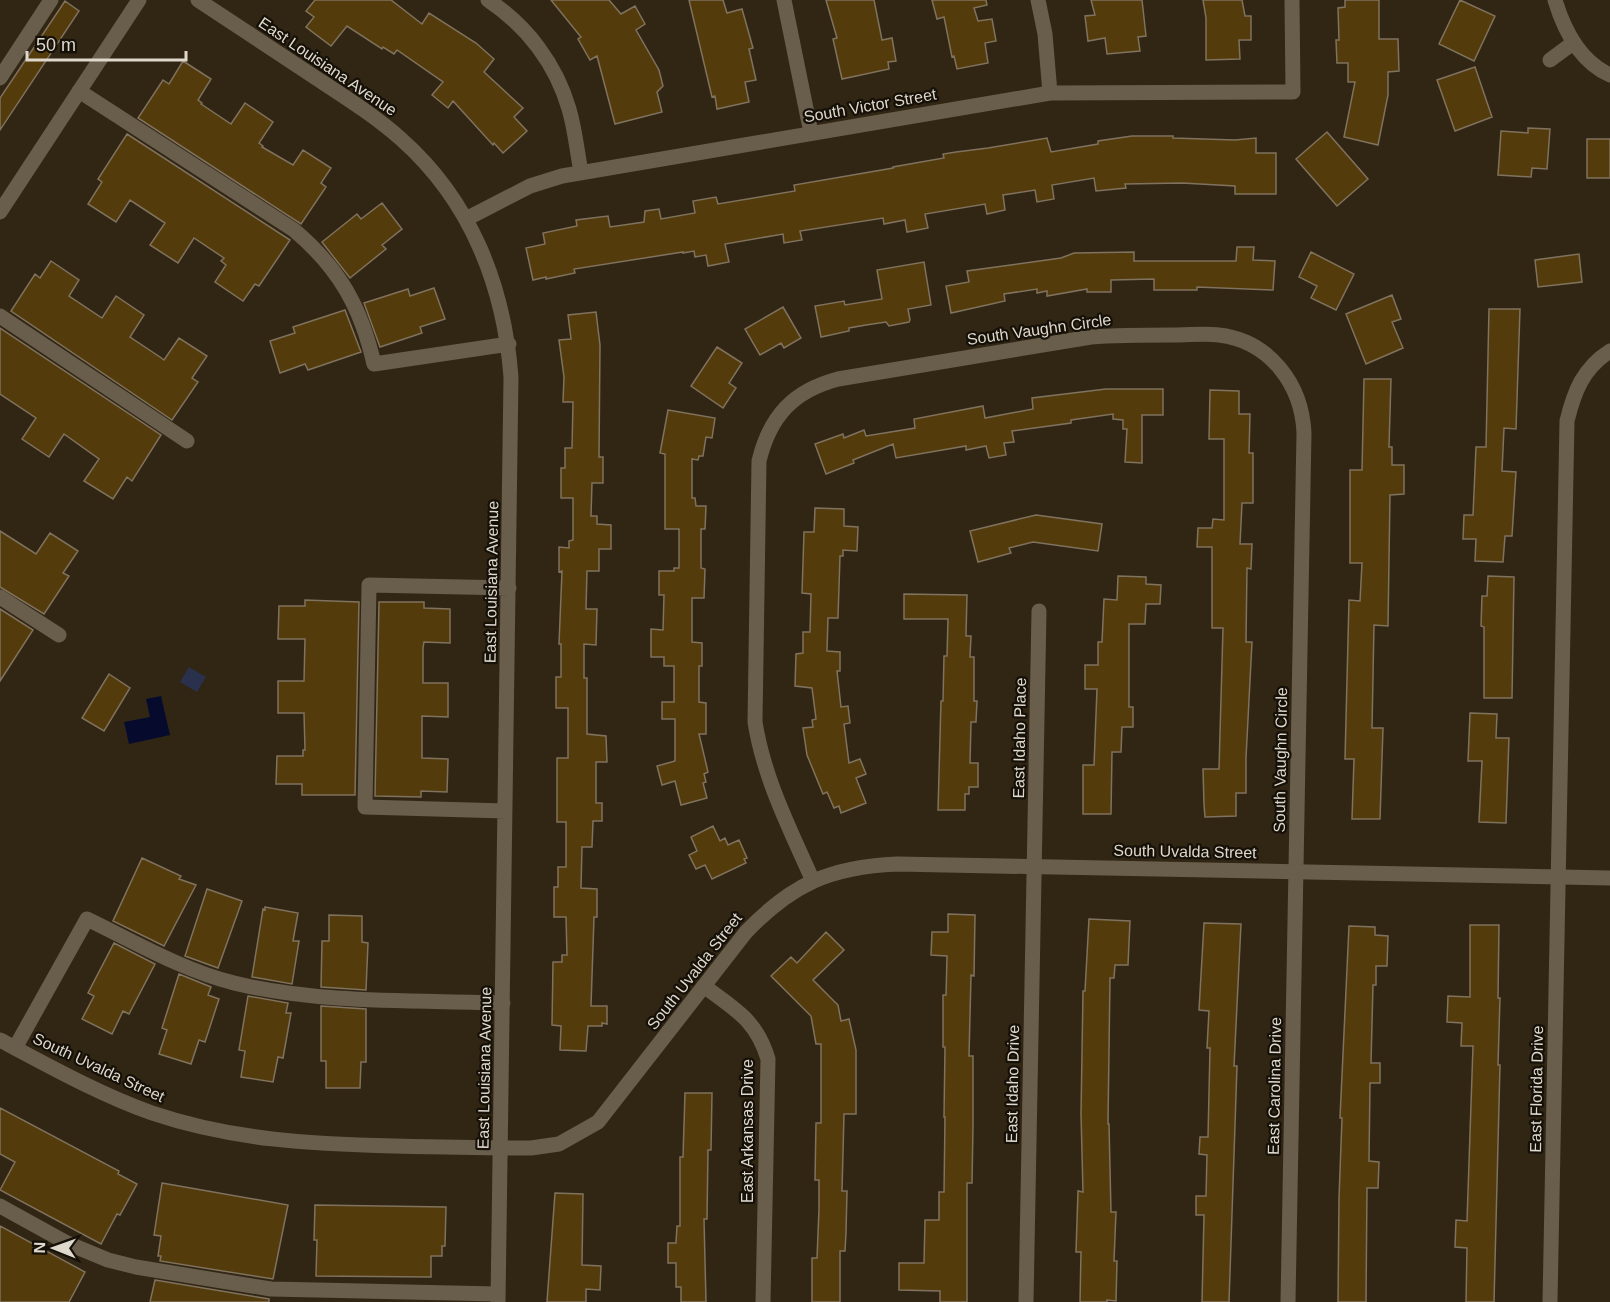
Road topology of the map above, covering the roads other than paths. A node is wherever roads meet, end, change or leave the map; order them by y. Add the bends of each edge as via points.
1 (51, 0) edge
2 (139, 0) edge
3 (198, 0) edge
4 (488, 0) edge
5 (784, 0) edge
6 (1038, 0) edge
7 (1292, 0) edge
8 (1555, 0) edge
9 (1573, 43) junction
10 (1550, 60) dead end
11 (1610, 75) edge
12 (0, 78) edge
13 (79, 91) junction
14 (1050, 93) junction
15 (811, 133) junction
16 (581, 172) junction
17 (4, 195) edge
18 (0, 212) edge
19 (466, 219) junction
20 (0, 316) edge
21 (508, 344) junction
22 (1610, 351) edge
23 (187, 441) dead end
24 (509, 588) junction
25 (0, 597) edge
26 (1039, 611) dead end
27 (59, 635) dead end
28 (505, 810) junction
29 (1034, 866) junction
30 (1296, 872) junction
31 (1559, 877) junction
32 (1610, 878) edge
33 (813, 881) junction
34 (704, 986) junction
35 (503, 1003) junction
36 (0, 1040) edge
37 (15, 1048) junction
38 (501, 1148) junction
39 (0, 1206) edge
40 (498, 1298) edge
41 (763, 1302) edge
42 (1026, 1302) edge
43 (1288, 1302) edge
44 (1550, 1302) edge

1 - 12 street
2 - 13 street
3 - 19 street, East Louisiana Avenue via 376,118 428,166
4 - 16 street via 525,30 544,54 569,109
5 - 15 street
6 - 14 street
7 - 14 street, South Victor Street via 1293,92
8 - 9 street
9 - 10 street
9 - 11 street via 1588,60
13 - 17 street
13 - 21 street via 294,230 314,247 356,304 374,364
14 - 15 street, South Victor Street
15 - 16 street, South Victor Street
16 - 19 street, South Victor Street via 530,186
17 - 18 street
19 - 21 street, East Louisiana Avenue via 491,273
20 - 23 street
21 - 24 street, East Louisiana Avenue
22 - 31 street via 1585,374 1573,396 1567,421
24 - 28 street, East Louisiana Avenue
24 - 28 street via 369,585 365,795 365,807
25 - 27 street
26 - 29 street, East Idaho Place
28 - 35 street, East Louisiana Avenue
29 - 30 street, South Uvalda Street
29 - 33 street, South Uvalda Street via 878,865 837,872
29 - 42 street, East Idaho Drive
30 - 31 street, South Uvalda Street
30 - 33 street, South Vaughn Circle via 1304,433 1299,399 1274,361 1239,340 1220,335 1132,334 1091,337 838,379 805,392 789,403 773,423 759,461 755,722 767,778
30 - 43 street, East Carolina Drive
31 - 32 street, South Uvalda Street
31 - 44 street, East Florida Drive
33 - 34 street, South Uvalda Street via 762,915
34 - 38 street, South Uvalda Street via 598,1122 559,1144
34 - 41 street, East Arkansas Drive via 754,1028 768,1059
35 - 37 street via 284,993 232,982 185,966 87,919
35 - 38 street, East Louisiana Avenue
36 - 37 street, South Uvalda Street
37 - 38 street, South Uvalda Street via 119,1100 214,1130 305,1143
38 - 40 street, East Louisiana Avenue
39 - 40 street via 84,1251 136,1267 271,1289

